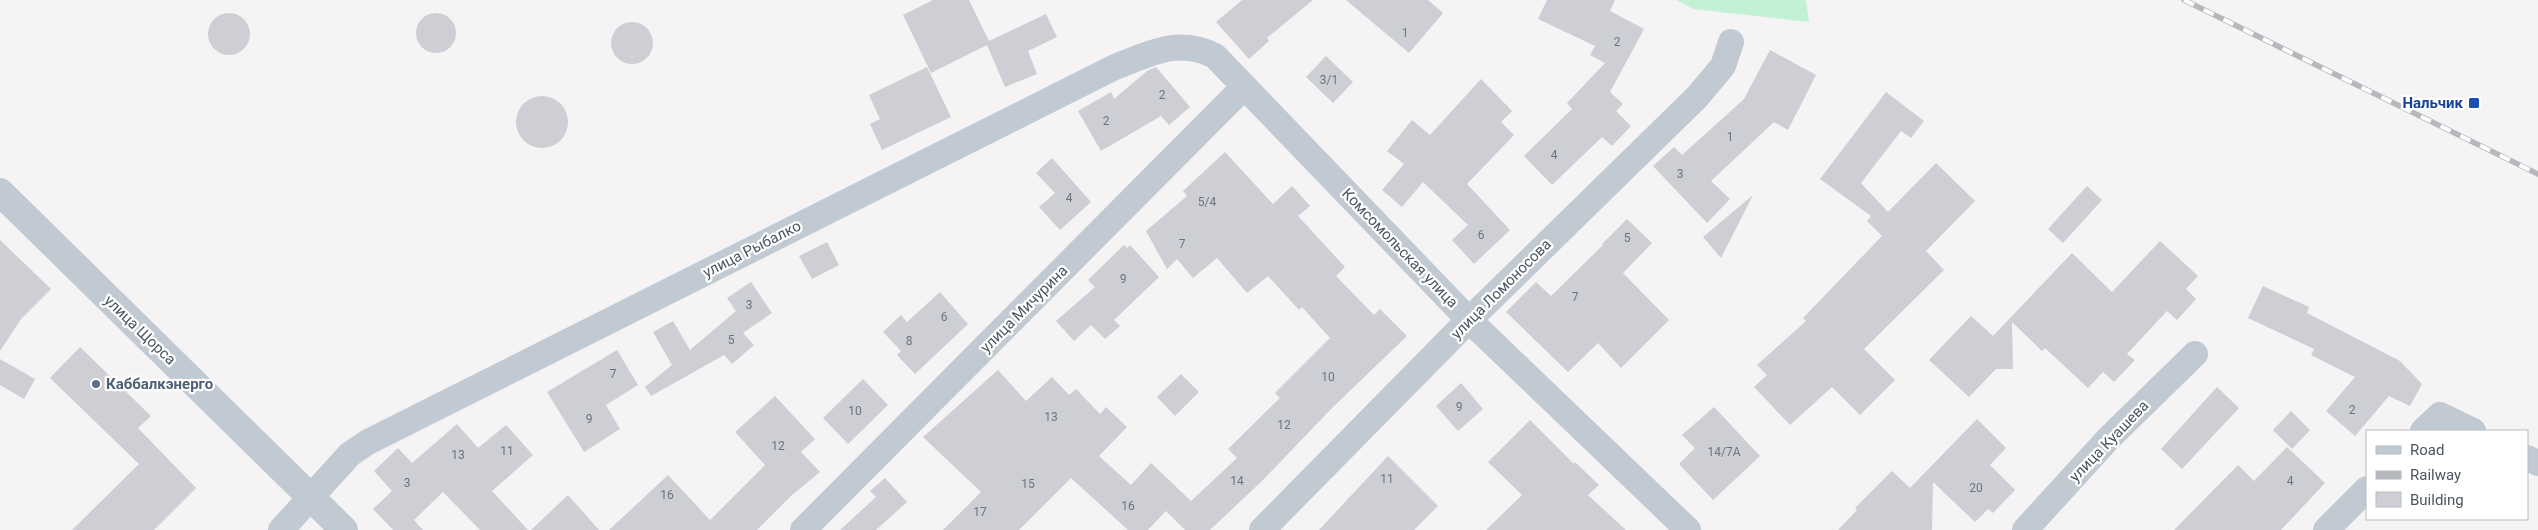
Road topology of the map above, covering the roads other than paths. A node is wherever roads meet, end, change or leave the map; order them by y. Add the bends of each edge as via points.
1 (1731, 42) dead end
2 (1244, 87) junction
3 (0, 192) edge
4 (1469, 320) junction
5 (2195, 354) dead end
6 (2431, 423) edge
7 (2468, 430) edge
8 (2366, 490) edge
9 (312, 498) junction
10 (280, 530) edge
11 (344, 530) edge
12 (803, 530) edge
13 (1262, 530) edge
14 (1688, 530) edge
15 (2025, 530) edge
16 (2326, 530) edge

1 - 4 street, улица Ломоносова via 1723,66 1697,97
2 - 4 street, Комсомольская улица
2 - 9 street, улица Рыбалко via 1215,56 1191,46 1169,47 1115,67 368,442 350,454
2 - 12 street, улица Мичурина
3 - 9 street, улица Щорса
4 - 13 street, улица Ломоносова
4 - 14 street, Комсомольская улица
5 - 15 street, улица Куашева via 2108,440
6 - 7 street
8 - 16 street
9 - 10 street, улица Рыбалко
9 - 11 street, улица Щорса

